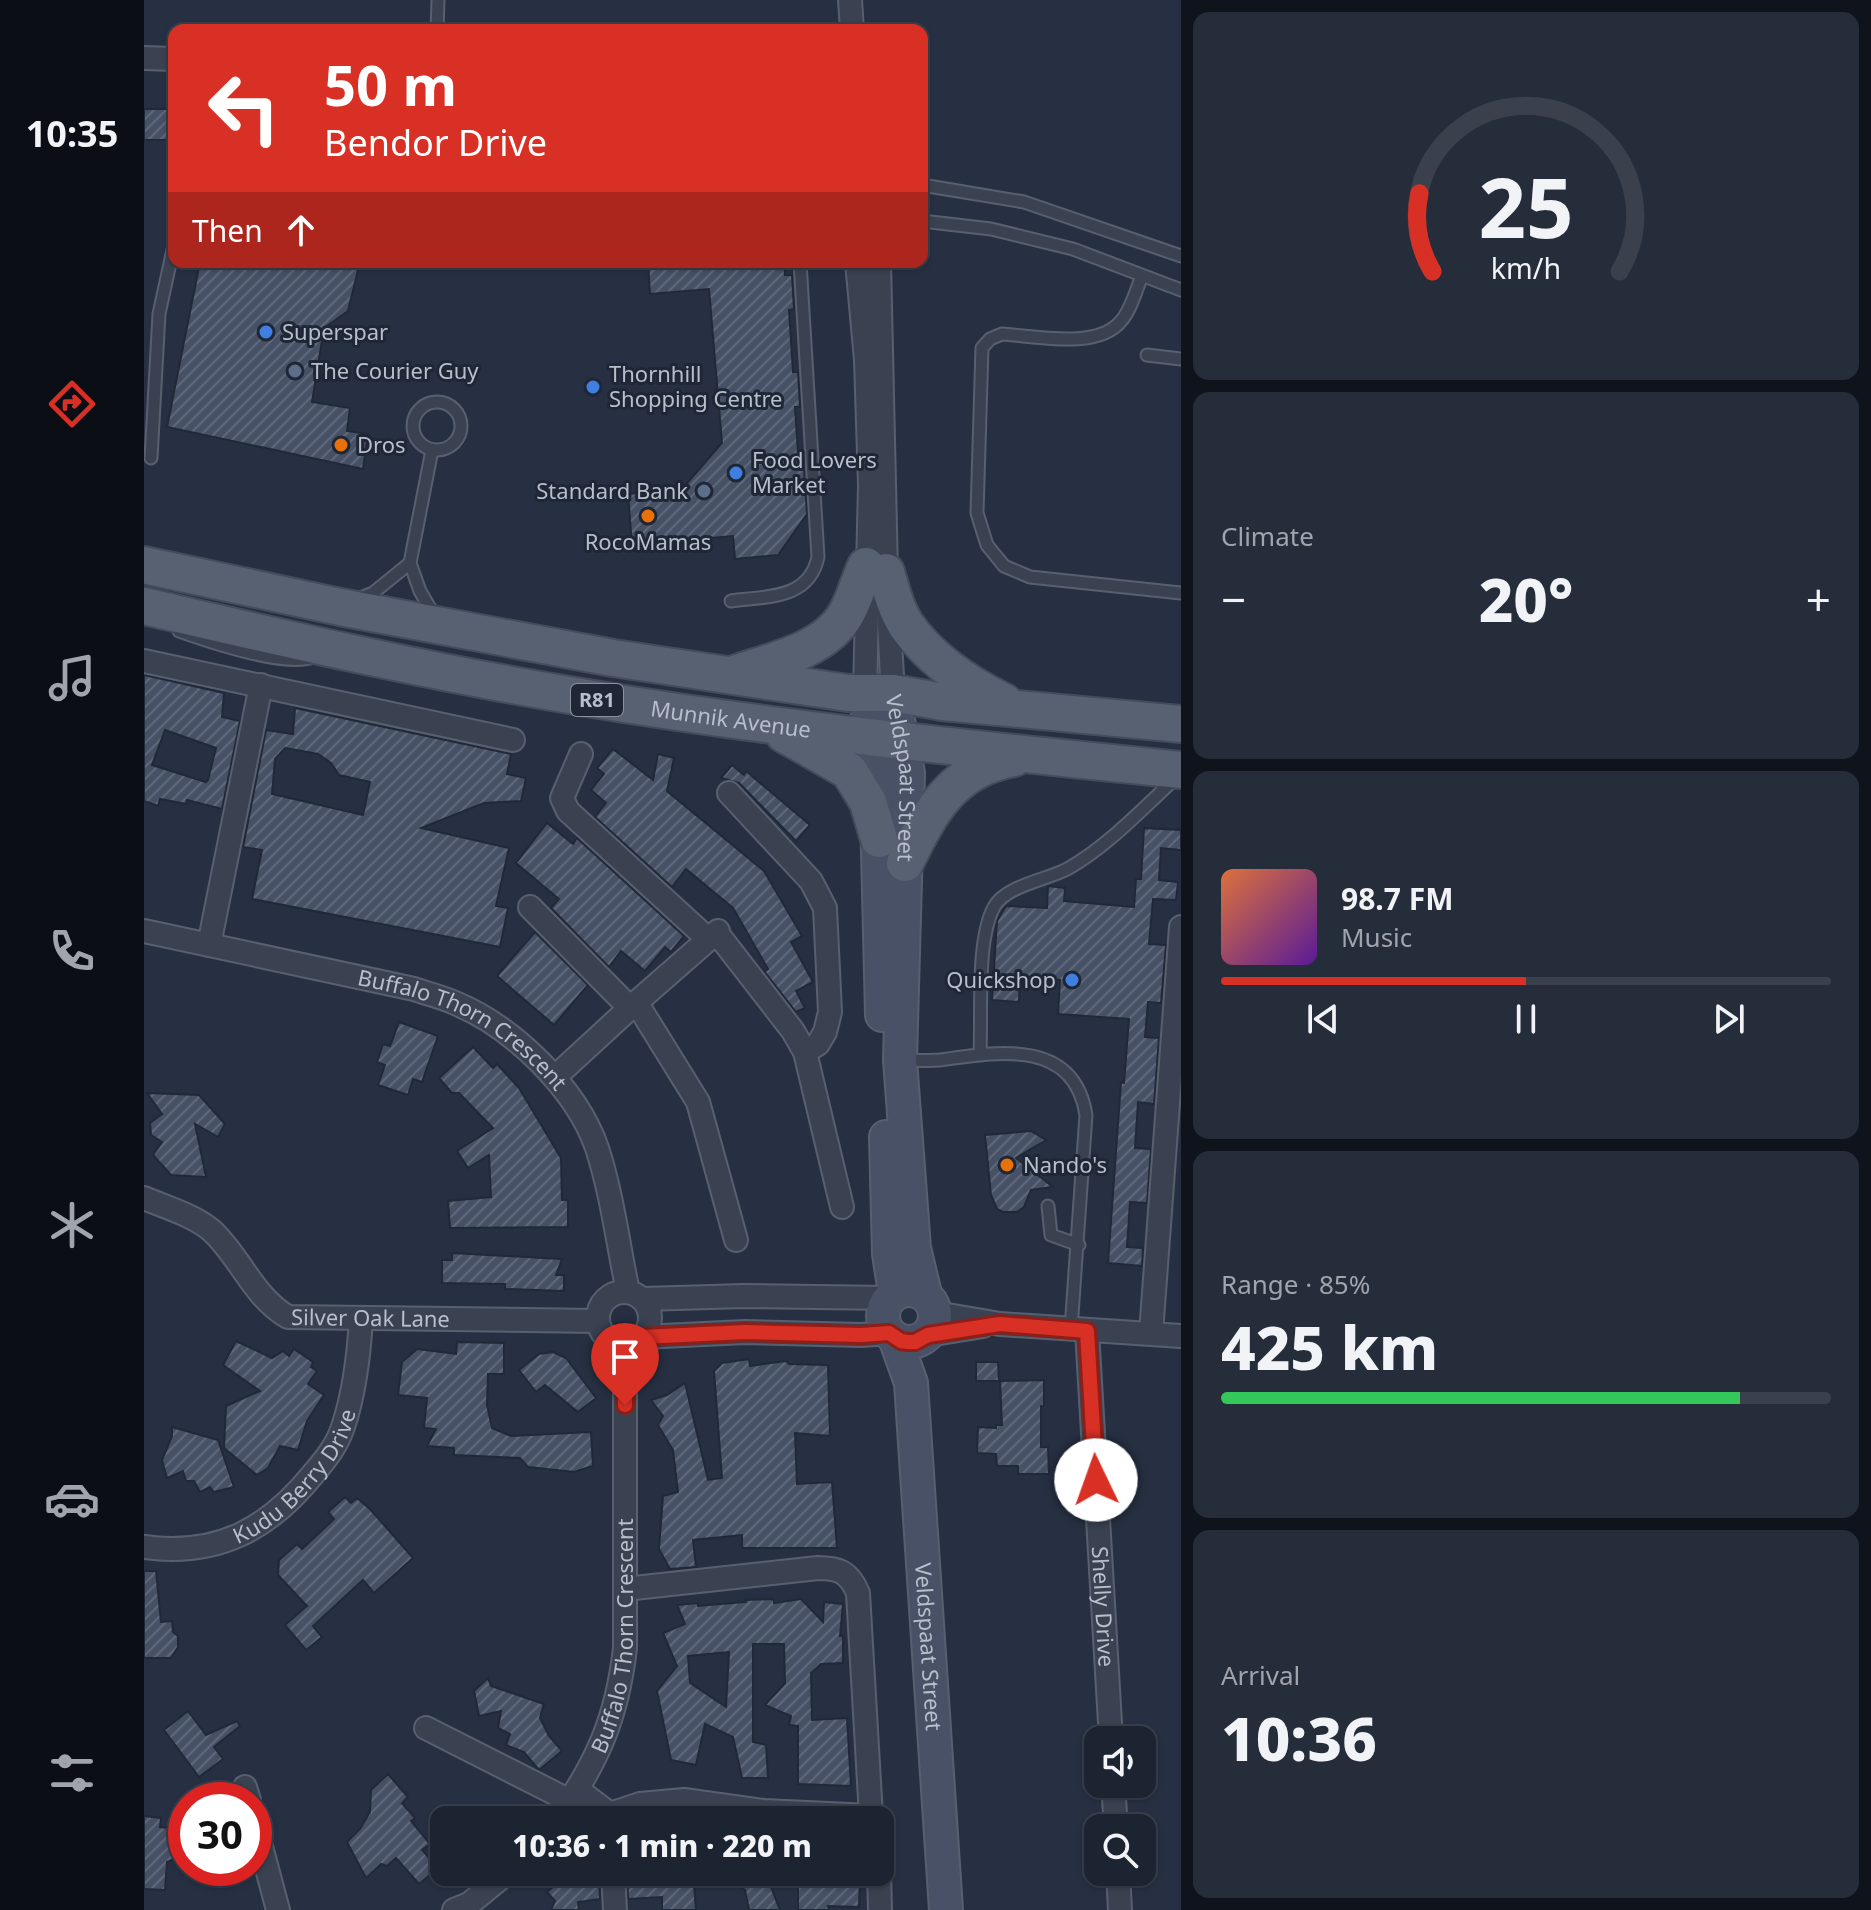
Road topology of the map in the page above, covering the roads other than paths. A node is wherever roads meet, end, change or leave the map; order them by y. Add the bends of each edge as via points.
1 (438, 0) edge
2 (850, 0) edge
3 (437, 24) edge
4 (852, 24) edge
5 (144, 58) edge
6 (168, 59) edge
7 (928, 186) edge
8 (928, 222) edge
9 (1181, 256) edge
10 (169, 268) edge
11 (800, 268) edge
12 (858, 268) edge
13 (879, 268) edge
14 (1142, 276) junction
15 (1181, 290) edge
16 (1147, 355) dead end
17 (1181, 359) edge
18 (432, 450) junction
19 (151, 458) dead end
20 (410, 563) junction
21 (144, 565) edge
22 (876, 569) junction
23 (1181, 593) edge
24 (731, 601) dead end
25 (340, 607) junction
26 (155, 617) edge
27 (444, 626) junction
28 (144, 661) edge
29 (732, 675) junction
30 (261, 685) junction
31 (879, 693) junction
32 (1016, 709) junction
33 (765, 723) junction
34 (1181, 724) edge
35 (886, 738) junction
36 (513, 740) dead end
37 (581, 754) dead end
38 (1032, 755) junction
39 (1181, 771) edge
40 (729, 793) dead end
41 (892, 851) junction
42 (530, 907) dead end
43 (1181, 927) edge
44 (144, 931) edge
45 (716, 933) junction
46 (209, 945) junction
47 (633, 1005) junction
48 (805, 1052) junction
49 (980, 1053) junction
50 (900, 1060) junction
51 (555, 1077) junction
52 (144, 1198) edge
53 (1048, 1206) dead end
54 (842, 1207) dead end
55 (736, 1240) dead end
56 (1079, 1245) junction
57 (636, 1296) junction
58 (361, 1318) junction
59 (910, 1318) junction
60 (598, 1321) junction
61 (1079, 1330) junction
62 (1151, 1333) junction
63 (1181, 1336) edge
64 (634, 1341) junction
65 (144, 1547) edge
66 (625, 1589) junction
67 (1110, 1726) edge
68 (426, 1728) dead end
69 (568, 1804) edge
70 (635, 1806) edge
71 (728, 1806) edge
72 (871, 1806) edge
73 (272, 1886) edge
74 (491, 1886) edge
75 (614, 1886) edge
76 (879, 1886) edge
77 (1119, 1886) edge
78 (278, 1910) edge
79 (454, 1910) edge
80 (615, 1910) edge
81 (880, 1910) edge
82 (946, 1910) edge
83 (1120, 1910) edge

1 - 3 lane
2 - 4 street
5 - 6 street
7 - 9 lane via 1024,202
8 - 14 lane via 991,229 1073,249
10 - 19 lane via 159,314
11 - 24 lane via 818,557 812,577 795,590
12 - 22 street, Veldspaat Street
13 - 22 street, Veldspaat Street
14 - 15 lane
14 - 23 lane via 1122,321 1105,335 1086,339 1002,334 982,348 977,513 987,545 1004,566 1030,577
16 - 17 lane
18 - 18 lane via 415,436 413,421 419,409 438,401 457,411 461,431 451,447
18 - 20 lane
20 - 25 lane via 373,593
20 - 27 lane via 431,612
21 - 25 main road, Munnik Avenue / R81
22 - 29 main road via 829,634 805,650
22 - 31 street, Veldspaat Street
22 - 32 main road via 906,624 937,658 977,689
25 - 27 main road, Munnik Avenue / R81
26 - 33 main road, Munnik Avenue / R81 via 581,697
27 - 29 main road, Munnik Avenue / R81
28 - 30 street
29 - 31 main road, Munnik Avenue / R81
30 - 36 street
30 - 46 street
31 - 32 main road, Munnik Avenue / R81
31 - 35 street, Veldspaat Street
32 - 34 main road, Munnik Avenue / R81
33 - 35 main road, Munnik Avenue / R81
33 - 41 main road via 849,771
35 - 38 main road, Munnik Avenue / R81
35 - 41 street, Veldspaat Street via 876,770
37 - 45 street via 562,798 568,811
38 - 39 main road, Munnik Avenue / R81
38 - 41 main road via 969,773
39 - 49 lane via 1092,853 994,906 984,939
40 - 48 street via 811,881 825,908 830,1012 818,1044
41 - 50 street, Veldspaat Street
41 - 59 street, Veldspaat Street via 878,882 889,1254
42 - 47 street
43 - 62 street
44 - 46 street, Buffalo Thorn Crescent
45 - 47 street
45 - 48 street
46 - 51 street, Buffalo Thorn Crescent via 456,1003 490,1022
47 - 51 street
47 - 55 street via 698,1102
48 - 54 street
49 - 50 lane
49 - 56 lane via 1034,1056 1074,1078 1086,1115
50 - 59 street, Veldspaat Street via 914,1248
51 - 57 street, Buffalo Thorn Crescent via 596,1146
52 - 58 street, Silver Oak Lane via 208,1227 267,1303 288,1317
53 - 56 lane via 1051,1235
56 - 61 lane
57 - 59 street via 744,1296
57 - 60 street via 620,1292 606,1299
57 - 64 street via 651,1314
58 - 60 street, Silver Oak Lane
58 - 65 street, Kudu Berry Drive via 359,1364 343,1428 301,1490 245,1534 175,1550
59 - 61 street
59 - 64 street via 861,1335 745,1332
59 - 82 street, Veldspaat Street
60 - 64 street via 610,1340
61 - 62 street
61 - 67 street, Shelly Drive
62 - 63 street
64 - 66 street, Buffalo Thorn Crescent
66 - 69 street, Buffalo Thorn Crescent via 625,1648 612,1717 598,1755
66 - 72 street via 818,1568 846,1572 858,1593
68 - 69 street
70 - 71 street via 684,1800
73 - 78 street
74 - 79 street
75 - 80 street
76 - 81 street
77 - 83 street

